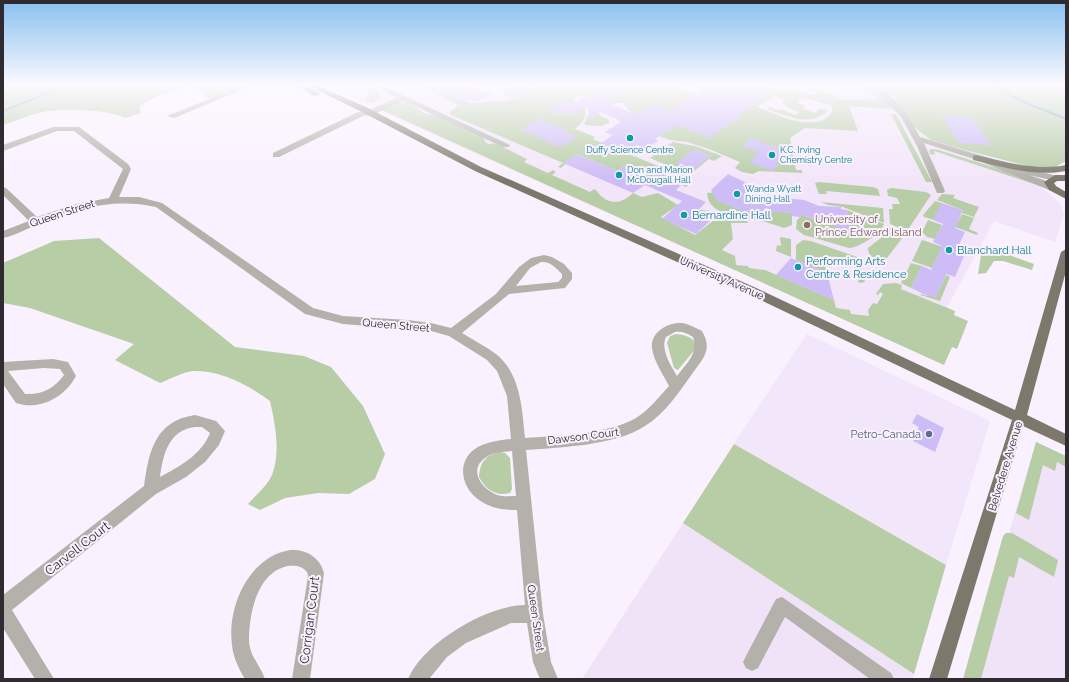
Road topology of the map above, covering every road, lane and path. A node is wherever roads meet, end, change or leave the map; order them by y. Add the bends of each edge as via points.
1 (362, 117) edge
2 (374, 117) edge
3 (441, 117) edge
4 (903, 117) edge
5 (916, 138) junction
6 (506, 145) dead end
7 (3, 148) edge
8 (949, 149) junction
9 (923, 152) junction
10 (276, 155) dead end
11 (976, 158) junction
12 (1066, 168) edge
13 (1062, 177) edge
14 (1052, 188) junction
15 (3, 190) edge
16 (940, 191) dead end
17 (1066, 198) edge
18 (113, 199) junction
19 (35, 221) junction
20 (3, 235) edge
21 (1066, 252) edge
22 (506, 291) junction
23 (453, 333) junction
24 (3, 367) edge
25 (3, 374) edge
26 (675, 385) junction
27 (1019, 418) junction
28 (1066, 440) edge
29 (520, 444) junction
30 (151, 489) junction
31 (522, 503) junction
32 (3, 606) edge
33 (3, 612) edge
34 (534, 614) junction
35 (752, 662) dead end
36 (45, 679) edge
37 (256, 679) edge
38 (301, 679) edge
39 (417, 679) edge
40 (549, 679) edge
41 (885, 679) edge
42 (938, 679) edge

1 - 10 street
2 - 27 main road, University Avenue via 478,169 750,290
3 - 6 street
4 - 5 street
5 - 8 street
5 - 9 street
7 - 18 street via 56,129 76,129 127,169
8 - 9 street via 931,148
8 - 11 street
9 - 16 street
11 - 12 main road via 1033,170 1052,171
11 - 13 street
11 - 14 street
13 - 14 main road via 1049,182
14 - 17 main road
15 - 19 street
18 - 19 street, Queen Street via 79,206
18 - 23 street, Queen Street via 159,205 309,311 343,320 408,324
19 - 20 street, Queen Street
21 - 27 main road, Belvedere Avenue
22 - 22 street via 561,285 567,279 567,273 557,263 546,258 535,260 520,272
22 - 23 street
23 - 29 street, Queen Street via 491,357 506,373 514,396
24 - 25 street via 64,365 70,376 48,397 32,400 21,399
26 - 26 street, Dawson Court via 701,353 698,334 684,327 663,332 657,343 662,360
26 - 29 street, Dawson Court via 656,409 630,429 588,437
27 - 28 main road, University Avenue
27 - 42 main road, Belvedere Avenue
29 - 31 street, Queen Street
29 - 31 street, Dawson Court via 483,450 472,459 469,472 471,482 483,495 496,502
30 - 30 street, Carvell Court via 178,474 216,441 218,431 211,423 200,420 187,422 172,430 162,442 156,456
30 - 32 street, Carvell Court
31 - 34 street, Queen Street
33 - 36 street
34 - 39 street via 511,614 460,637 441,651
34 - 40 street, Queen Street via 542,662
35 - 41 street via 782,605
37 - 38 street, Corrigan Court via 245,663 240,641 248,595 262,574 276,562 290,558 301,558 316,569

